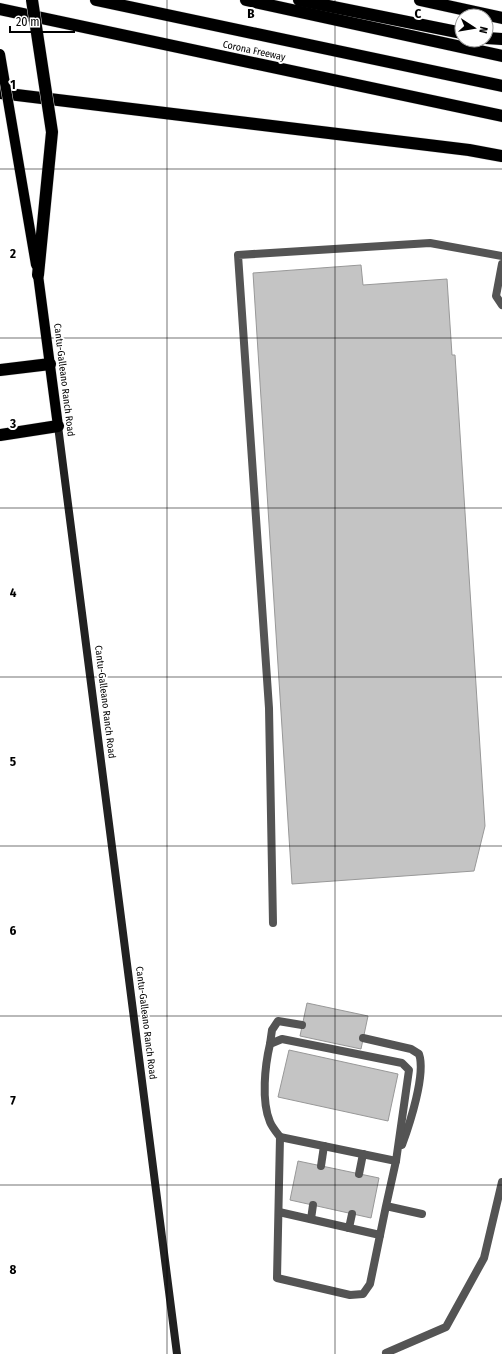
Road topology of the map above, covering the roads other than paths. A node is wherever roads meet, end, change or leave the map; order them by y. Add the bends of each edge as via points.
1 (32, 0) edge
2 (96, 0) edge
3 (246, 0) edge
4 (299, 0) edge
5 (420, 0) edge
6 (0, 9) edge
7 (502, 18) edge
8 (454, 31) edge
9 (0, 54) edge
10 (502, 56) edge
11 (502, 86) edge
12 (0, 93) edge
13 (502, 116) edge
14 (502, 156) edge
15 (502, 256) edge
16 (502, 264) edge
17 (38, 275) junction
18 (502, 304) edge
19 (50, 364) junction
20 (0, 370) edge
21 (58, 426) junction
22 (0, 435) edge
23 (273, 923) dead end
24 (302, 1024) dead end
25 (363, 1038) dead end
26 (270, 1044) junction
27 (280, 1137) junction
28 (324, 1146) junction
29 (363, 1154) junction
30 (396, 1160) junction
31 (320, 1166) dead end
32 (359, 1174) dead end
33 (502, 1182) edge
34 (313, 1205) dead end
35 (386, 1206) junction
36 (279, 1212) junction
37 (352, 1214) dead end
38 (422, 1214) dead end
39 (311, 1220) junction
40 (349, 1228) junction
41 (380, 1235) junction
42 (386, 1353) edge
43 (177, 1354) edge

1 - 17 highway, bridge via 52,132
2 - 11 highway
3 - 10 highway
4 - 8 highway
5 - 7 highway
6 - 13 highway, Corona Freeway
9 - 17 main road, Cantu-Galleano Ranch Road, bridge
12 - 14 highway
15 - 23 lane via 430,243 238,255 270,708
16 - 18 lane via 496,296
17 - 19 main road, Cantu-Galleano Ranch Road
19 - 20 highway
19 - 21 main road, Cantu-Galleano Ranch Road
21 - 22 highway
21 - 43 main road, Cantu-Galleano Ranch Road
24 - 26 lane via 278,1021 272,1030
25 - 30 lane via 411,1049 419,1054 422,1062 411,1119
26 - 27 lane via 265,1063 266,1106 270,1122
26 - 30 lane via 282,1039 402,1063 409,1070
27 - 28 lane
27 - 36 lane
28 - 29 lane
28 - 31 lane
29 - 30 lane
29 - 32 lane
30 - 35 lane
33 - 42 lane via 484,1258 446,1327
34 - 39 lane
35 - 38 lane
35 - 41 lane
36 - 39 lane
36 - 41 lane via 277,1278 350,1295 363,1294 370,1284
37 - 40 lane
39 - 40 lane
40 - 41 lane

